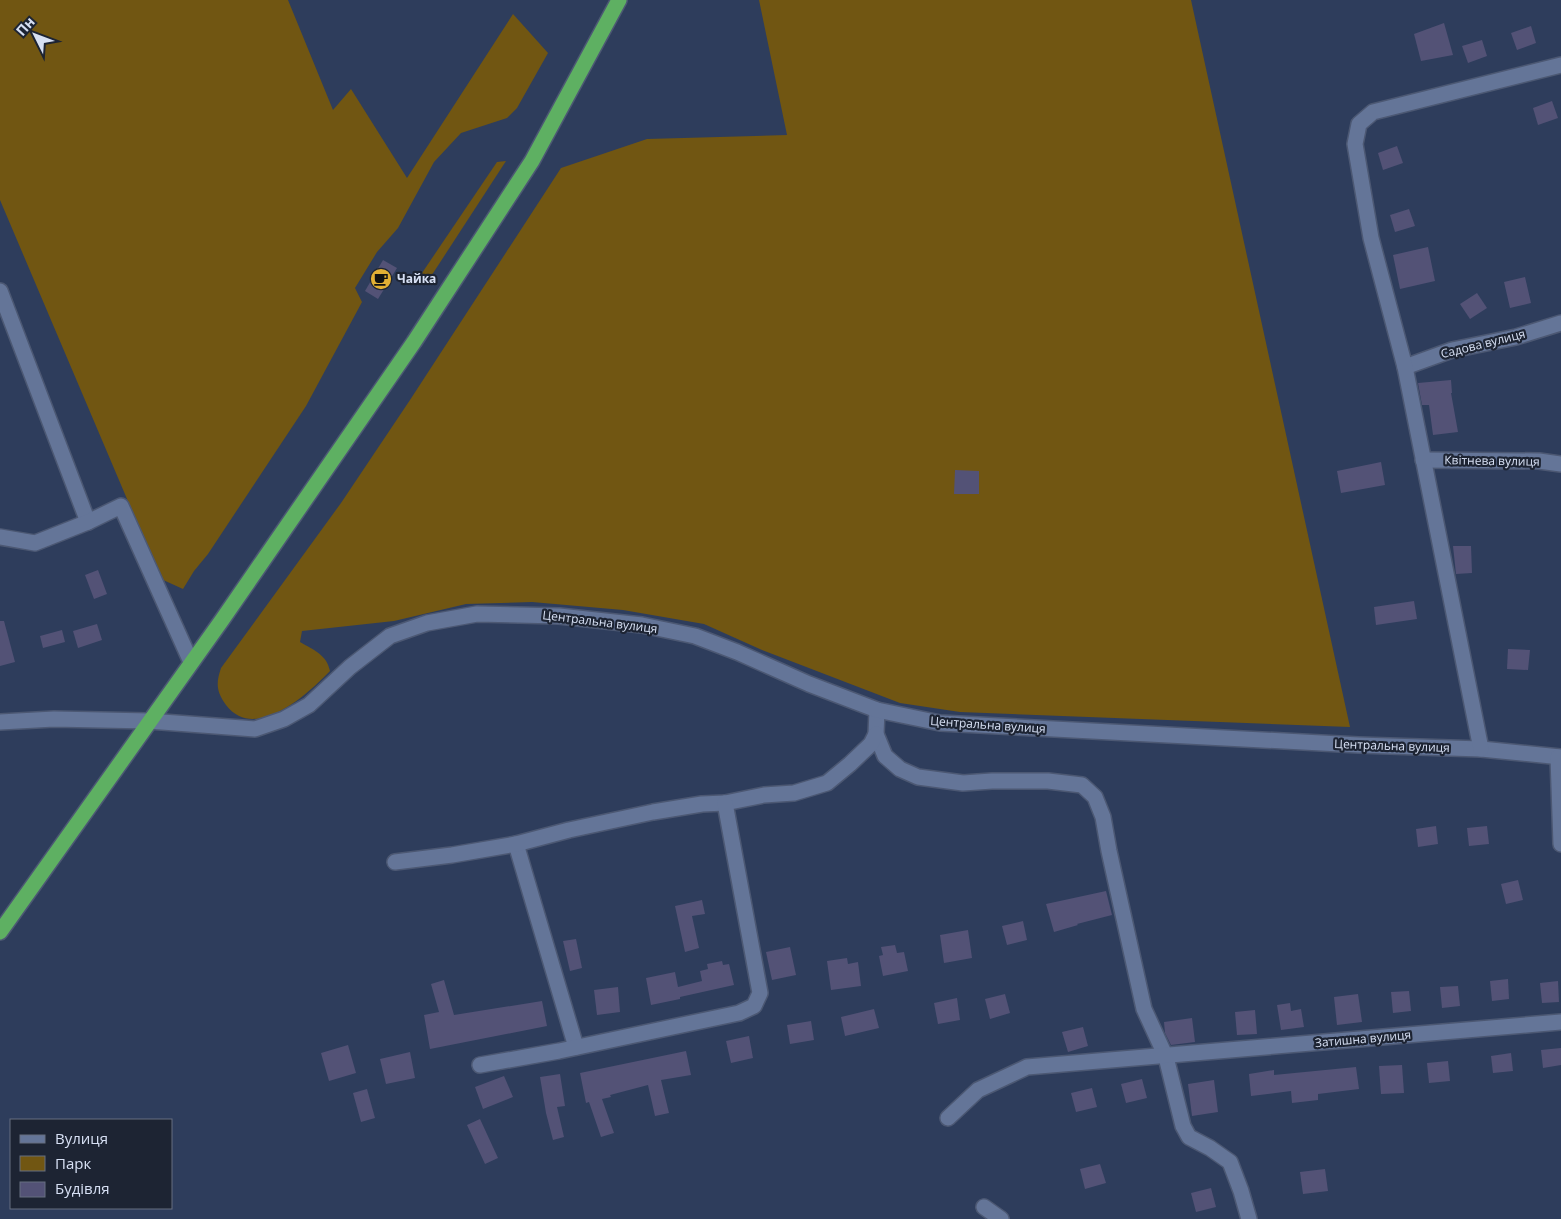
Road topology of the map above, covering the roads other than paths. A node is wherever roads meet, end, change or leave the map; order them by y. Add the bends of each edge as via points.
1 (619, 0) edge
2 (1561, 65) edge
3 (0, 291) edge
4 (1561, 323) edge
5 (1405, 367) junction
6 (1423, 460) junction
7 (1561, 464) edge
8 (88, 522) junction
9 (0, 537) edge
10 (191, 662) junction
11 (877, 710) junction
12 (149, 721) junction
13 (0, 722) edge
14 (876, 734) junction
15 (1481, 749) junction
16 (1560, 757) edge
17 (725, 804) junction
18 (516, 844) junction
19 (1561, 844) edge
20 (395, 862) dead end
21 (0, 932) edge
22 (1561, 1022) edge
23 (576, 1047) junction
24 (1166, 1057) junction
25 (480, 1065) dead end
26 (948, 1118) dead end
27 (984, 1207) dead end
28 (1001, 1219) edge
29 (1249, 1219) edge

1 - 10 highway via 532,161 414,342
2 - 5 street via 1373,112 1359,124 1355,144 1371,238
3 - 8 street
4 - 5 street, Садова вулиця via 1516,337 1452,350
5 - 6 street
6 - 7 street, Квітнева вулиця
6 - 15 street
8 - 9 street via 35,543
8 - 10 street via 121,506
10 - 12 highway
11 - 12 street, Центральна вулиця via 695,636 559,616 477,614 428,623 390,636 309,704 284,719 255,728
11 - 14 street
11 - 15 street, Центральна вулиця via 940,723
12 - 13 street, Центральна вулиця via 54,719
12 - 21 highway
14 - 17 street via 871,744 827,783 794,793 764,795
14 - 24 street via 885,756 900,769 918,777 963,783 1048,781 1082,786 1095,797 1103,817 1144,1009
15 - 16 street, Центральна вулиця
16 - 19 street
17 - 18 street via 702,804 653,812
17 - 23 street via 760,993 754,1006 738,1013
18 - 20 street
18 - 23 street
22 - 24 street, Затишна вулиця
23 - 25 street
24 - 26 street, Затишна вулиця via 1027,1067 978,1090
24 - 29 street via 1183,1126 1189,1137 1230,1162
27 - 28 street

